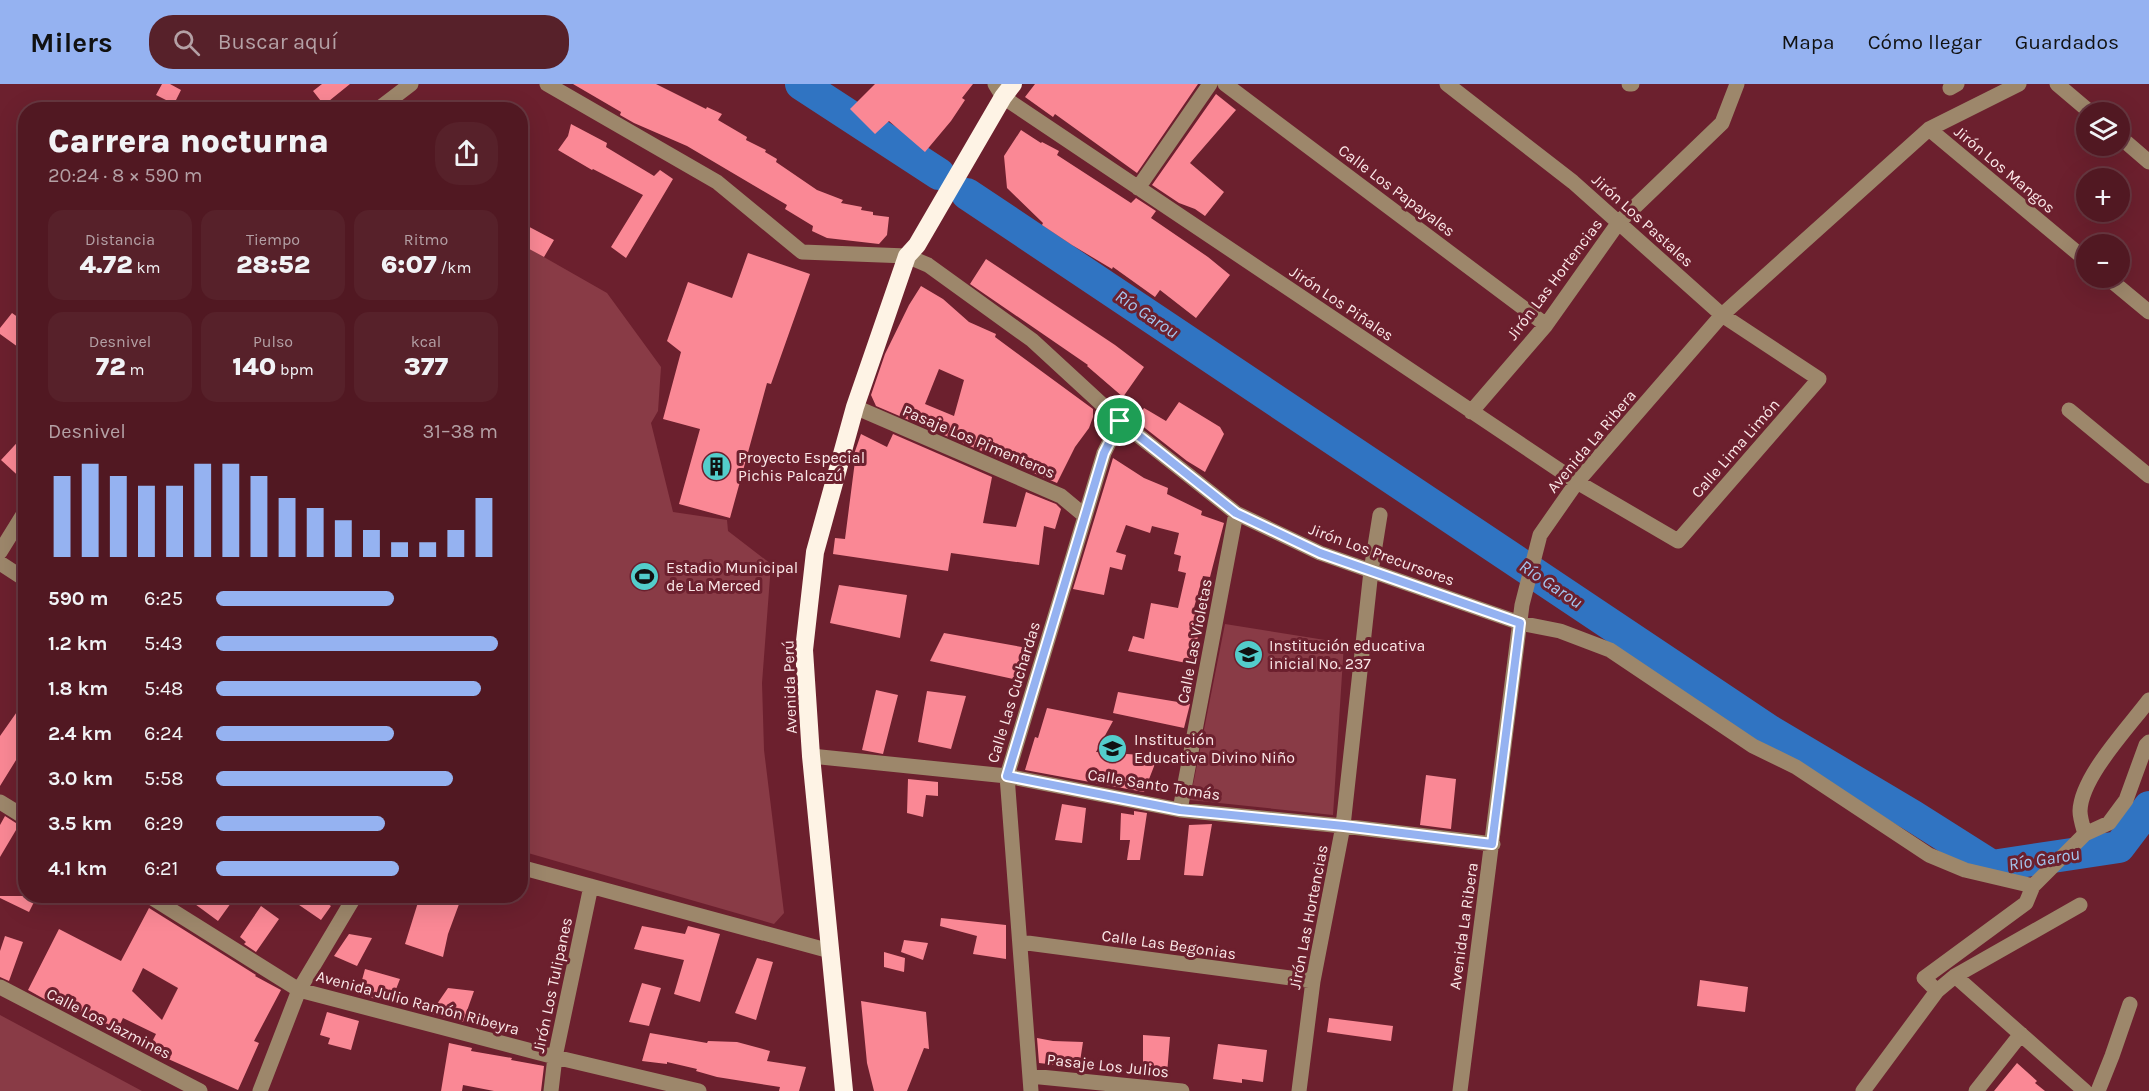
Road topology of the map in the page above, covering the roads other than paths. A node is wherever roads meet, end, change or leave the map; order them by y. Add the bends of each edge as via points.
1 (411, 84) edge
2 (547, 84) edge
3 (1210, 84) edge
4 (1225, 84) edge
5 (1447, 84) edge
6 (1737, 84) edge
7 (2019, 84) edge
8 (2057, 84) edge
9 (1004, 88) edge
10 (389, 102) edge
11 (2078, 102) edge
12 (1929, 129) junction
13 (2130, 146) edge
14 (2149, 162) edge
15 (1138, 188) junction
16 (1619, 222) junction
17 (2076, 252) edge
18 (906, 256) junction
19 (2120, 288) edge
20 (2149, 312) edge
21 (1722, 315) junction
22 (1546, 325) junction
23 (1819, 379) joint
24 (855, 407) junction
25 (2069, 410) dead end
26 (1471, 412) junction
27 (1120, 421) junction
28 (2149, 476) edge
29 (1576, 482) junction
30 (1236, 513) junction
31 (1380, 515) dead end
32 (1085, 516) junction
33 (18, 523) edge
34 (1678, 541) joint
35 (0, 552) edge
36 (0, 563) edge
37 (1371, 571) junction
38 (18, 575) edge
39 (1520, 623) junction
40 (2149, 700) edge
41 (2149, 742) edge
42 (811, 756) junction
43 (1007, 776) junction
44 (0, 802) edge
45 (1180, 810) junction
46 (18, 813) edge
47 (1344, 826) junction
48 (2085, 834) junction
49 (1492, 844) junction
50 (528, 869) edge
51 (591, 886) junction
52 (2033, 886) junction
53 (160, 903) edge
54 (351, 903) edge
55 (2080, 905) dead end
56 (1020, 942) junction
57 (830, 951) junction
58 (1955, 976) junction
59 (1313, 981) junction
60 (0, 987) edge
61 (299, 990) junction
62 (1937, 991) junction
63 (2130, 1004) dead end
64 (2021, 1034) junction
65 (555, 1057) junction
66 (1030, 1083) edge
67 (201, 1091) edge
68 (260, 1091) edge
69 (551, 1091) edge
70 (699, 1091) edge
71 (844, 1091) edge
72 (1182, 1091) edge
73 (1299, 1091) edge
74 (1460, 1091) edge
75 (1863, 1091) edge
76 (1976, 1091) edge
77 (2085, 1091) edge
78 (2098, 1091) edge

1 - 10 street
2 - 18 street, Jirón Los Precursores via 717,182 802,252
3 - 15 street
4 - 22 street, Calle Los Papayales
5 - 16 street, Jirón Los Pastales
6 - 16 street, Jirón Las Hortencias via 1722,123
7 - 12 street, Avenida La Ribera
8 - 11 street
9 - 15 street, Jirón Los Piñales
9 - 18 highway, Avenida Perú via 945,198 917,246
12 - 17 street, Jirón Los Mangos
12 - 21 street, Avenida La Ribera
13 - 14 street
15 - 26 street, Jirón Los Piñales
16 - 21 street, Jirón Los Pastales
16 - 22 street, Jirón Las Hortencias
18 - 24 highway, Avenida Perú
18 - 27 street, Jirón Los Precursores via 928,265 1032,340
19 - 20 street
21 - 23 street, Jirón Los Pastales
21 - 29 street, Avenida La Ribera
22 - 26 street, Jirón Las Hortencias
23 - 34 street, Calle Lima Limón
24 - 32 street, Pasaje Los Pimenteros via 1061,496
24 - 42 highway, Avenida Perú via 815,552 804,650
25 - 28 street
26 - 29 street, Jirón Los Piñales
27 - 30 street, Jirón Los Precursores
27 - 32 street, Calle Las Cuchardas via 1104,453
29 - 34 street, Jirón Los Piñales
29 - 39 street, Avenida La Ribera via 1540,535
30 - 37 street, Jirón Los Precursores via 1320,553
30 - 45 street, Calle Las Violetas
31 - 37 street, Jirón Las Hortencias
32 - 43 street, Calle Las Cuchardas
33 - 35 street
36 - 38 street
37 - 39 street, Jirón Los Precursores
37 - 47 street, Jirón Las Hortencias
39 - 49 street, Avenida La Ribera
39 - 52 street, Jirón Los Precursores via 1560,631 1610,650 1753,746 1796,767 1929,855 1965,870
40 - 48 street via 2089,779 2080,813
41 - 48 street via 2126,800 2109,823
42 - 43 street, Calle Santo Tomás
42 - 57 highway, Avenida Perú
43 - 45 street, Calle Santo Tomás
43 - 56 street, Calle Las Cuchardas
44 - 46 street
45 - 47 street, Calle Santo Tomás
47 - 49 street, Calle Santo Tomás
47 - 59 street, Jirón Las Hortencias
48 - 52 street
49 - 74 street, Avenida La Ribera
50 - 51 street
51 - 57 street
51 - 65 street, Jirón Los Tulipanes
52 - 62 street via 2026,903 1924,978
53 - 61 street, Avenida Julio Ramón Ribeyra
54 - 61 street
55 - 58 street
56 - 59 street, Calle Las Begonias
56 - 66 street, Calle Las Cuchardas
57 - 71 highway, Avenida Perú
58 - 62 street
58 - 64 street
59 - 73 street, Jirón Las Hortencias
60 - 67 street, Calle Los Jazmines
61 - 65 street, Avenida Julio Ramón Ribeyra
61 - 68 street
62 - 75 street
63 - 78 street
64 - 76 street
64 - 77 street
65 - 69 street, Jirón Los Tulipanes
65 - 70 street, Avenida Julio Ramón Ribeyra
66 - 72 street, Pasaje Los Julios

